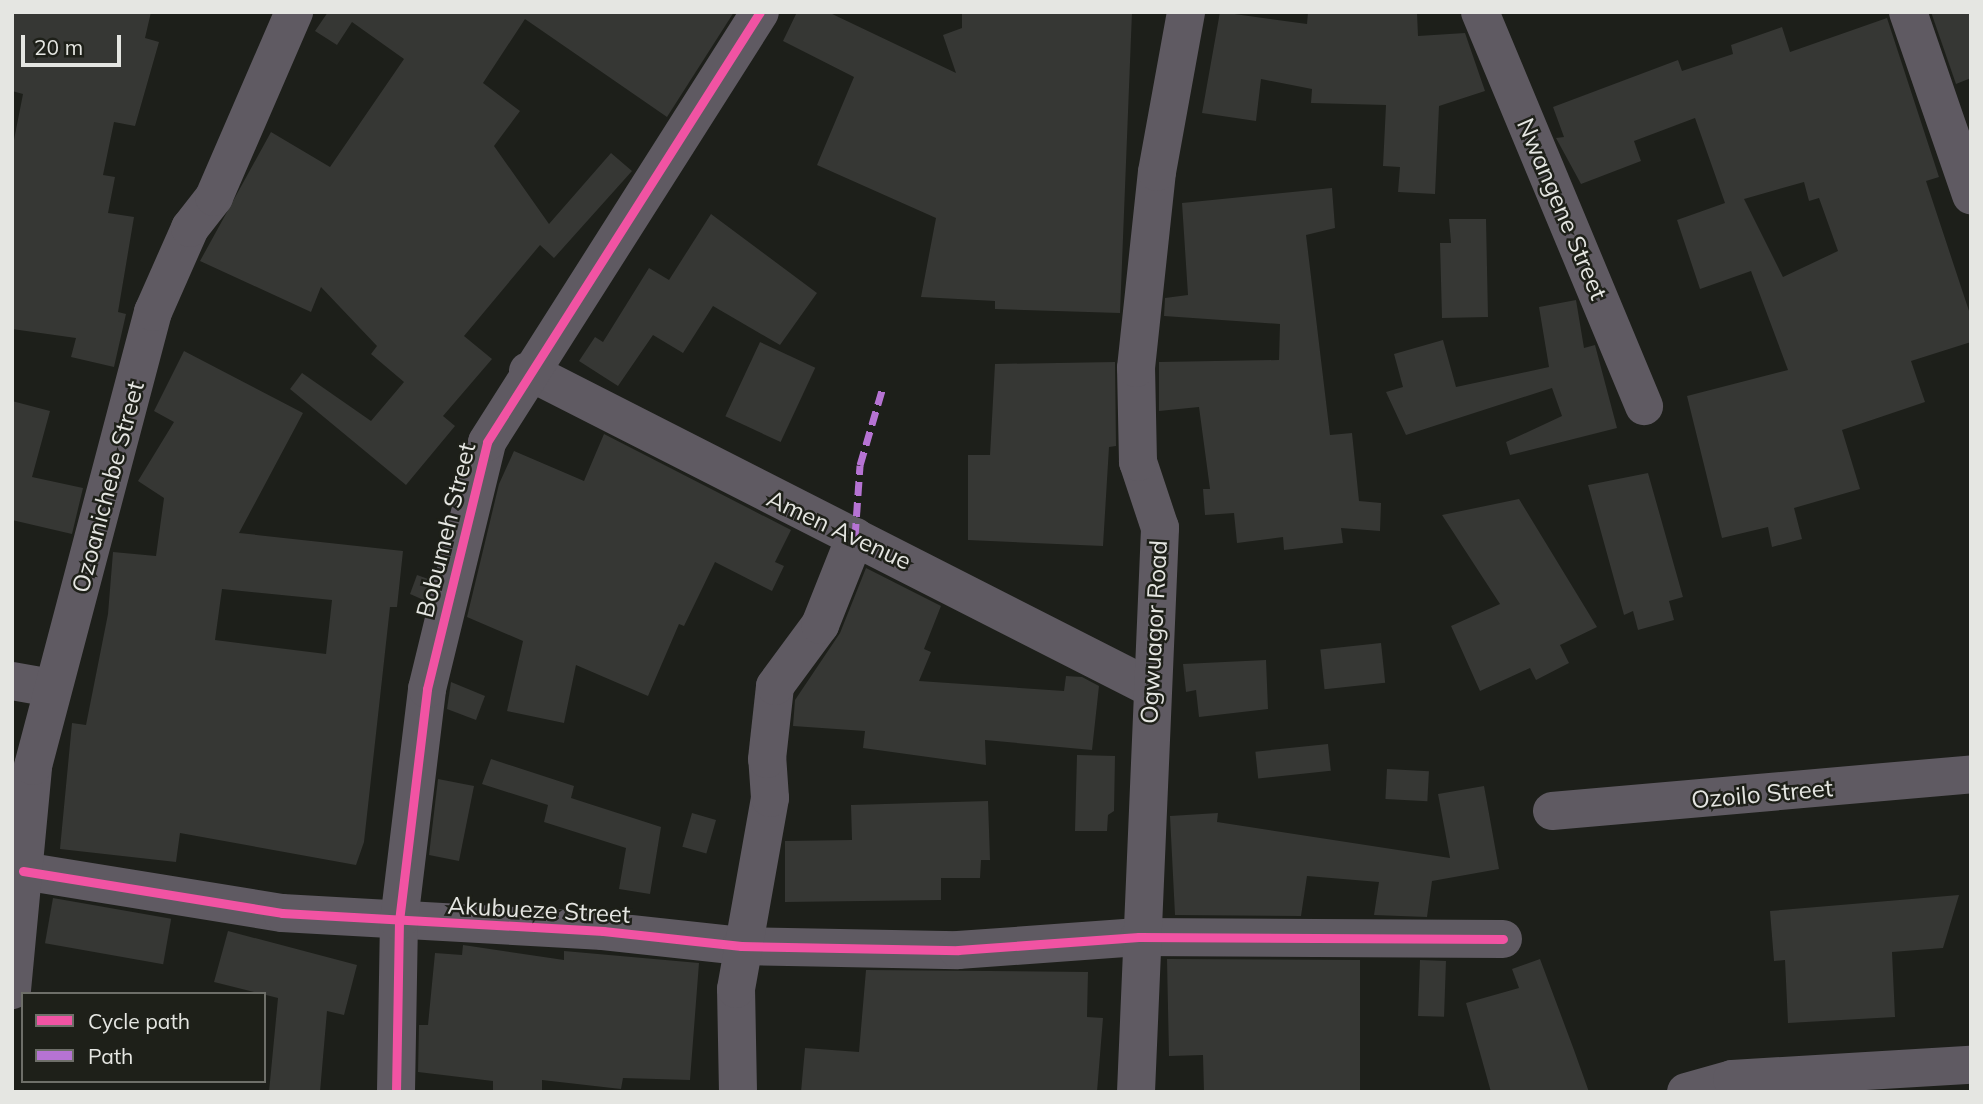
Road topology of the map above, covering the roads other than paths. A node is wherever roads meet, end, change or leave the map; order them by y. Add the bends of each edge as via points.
1 (294, 12) edge
2 (760, 12) edge
3 (1186, 12) edge
4 (1480, 12) edge
5 (1908, 12) edge
6 (1971, 195) edge
7 (528, 371) junction
8 (1643, 406) dead end
9 (855, 537) junction
10 (12, 681) edge
11 (51, 688) junction
12 (1151, 688) junction
13 (1971, 774) edge
14 (1552, 811) dead end
15 (23, 871) junction
16 (399, 921) junction
17 (1139, 937) junction
18 (1503, 939) dead end
19 (741, 946) junction
20 (12, 990) edge
21 (1971, 1065) edge
22 (397, 1092) edge
23 (738, 1092) edge
24 (1136, 1092) edge
25 (1686, 1092) edge

1 - 11 street, Ozoanichebe Street via 214,197 190,228 153,312 68,644
2 - 7 street, Bobumeh Street via 637,210
3 - 12 street, Ogwuagor Road via 1157,172 1136,368 1138,462 1160,528
4 - 8 street, Nwangene Street
5 - 6 street
7 - 9 street, Amen Avenue
7 - 16 street, Bobumeh Street via 487,442 447,600 427,689
9 - 12 street, Amen Avenue
9 - 19 street via 820,625 775,686 767,759 770,798
10 - 11 street
11 - 15 street, Ozoanichebe Street via 33,766
12 - 17 street, Ogwuagor Road
13 - 14 street, Ozoilo Street
15 - 16 street, Akubueze Street via 282,913
15 - 20 street, Ozoanichebe Street
16 - 19 street, Akubueze Street via 603,931
16 - 22 street, Bobumeh Street
17 - 18 street, Akubueze Street
17 - 19 street, Akubueze Street via 958,950
17 - 24 street, Ogwuagor Road
19 - 23 street
21 - 25 street via 1732,1079

